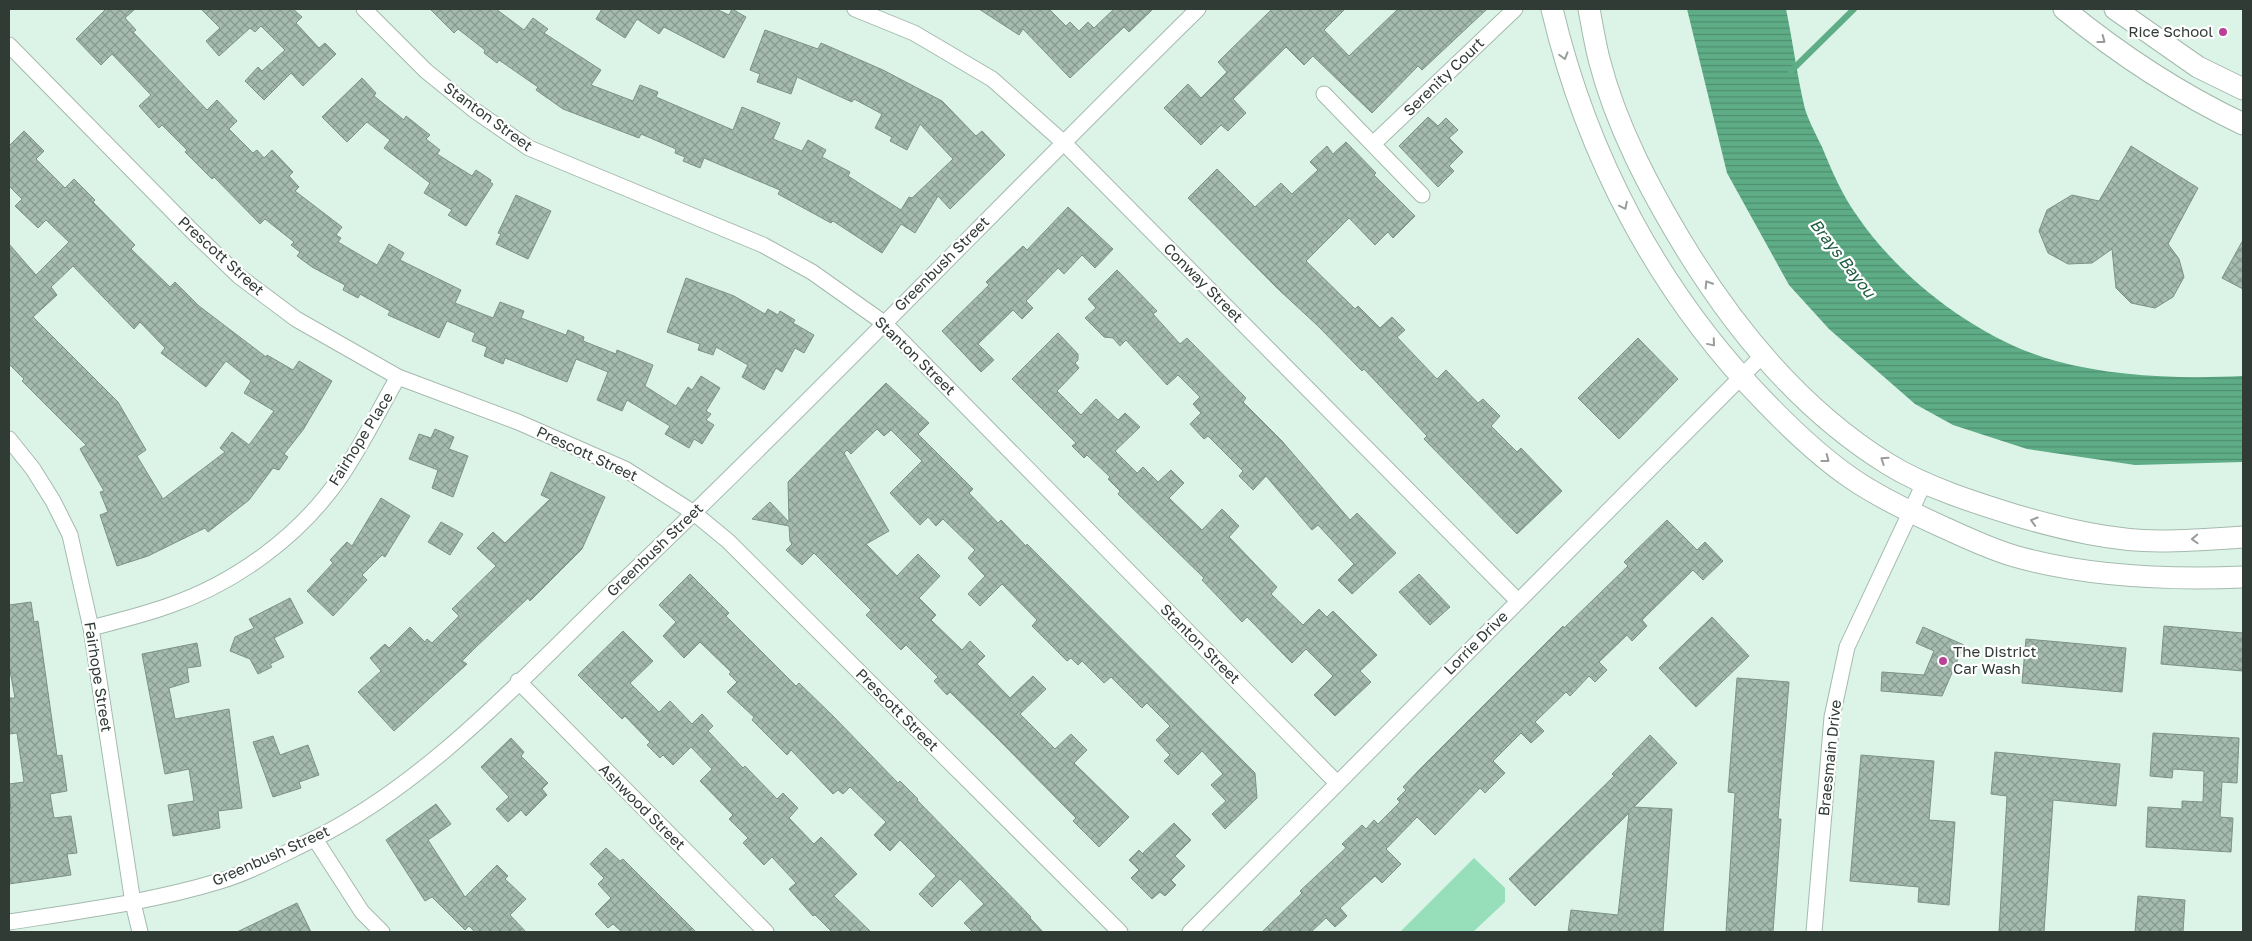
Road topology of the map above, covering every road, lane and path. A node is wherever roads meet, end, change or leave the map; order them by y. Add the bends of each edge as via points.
1 (364, 9) edge
2 (855, 9) edge
3 (1198, 9) edge
4 (1515, 9) edge
5 (1552, 9) edge
6 (1589, 9) edge
7 (2064, 9) edge
8 (2115, 9) edge
9 (9, 45) edge
10 (2198, 67) junction
11 (2243, 89) edge
12 (1324, 94) dead end
13 (2185, 95) junction
14 (2243, 124) edge
15 (1063, 142) junction
16 (1373, 144) junction
17 (1422, 195) dead end
18 (884, 323) junction
19 (1764, 354) junction
20 (1741, 377) junction
21 (398, 378) junction
22 (9, 440) edge
23 (1925, 481) junction
24 (1910, 512) junction
25 (694, 513) junction
26 (2243, 537) edge
27 (2243, 577) edge
28 (1518, 601) junction
29 (91, 628) junction
30 (518, 681) junction
31 (1337, 783) junction
32 (315, 839) junction
33 (133, 903) junction
34 (9, 922) edge
35 (140, 932) edge
36 (382, 932) edge
37 (766, 932) edge
38 (1120, 932) edge
39 (1190, 932) edge
40 (1814, 932) edge

1 - 18 street, Stanton Street via 426,71 529,148 763,245 812,272
2 - 15 street, Conway Street via 914,33 992,78
3 - 15 street, Greenbush Street
4 - 16 street, Serenity Court
5 -> 20 main road via 1570,79 1598,151 1632,221 1665,278 1701,330
19 -> 6 main road via 1715,295 1665,214 1627,139 1599,60
7 -> 13 main road via 2134,64
8 - 10 main road
9 - 21 street, Prescott Street via 240,277 296,319
10 - 11 main road
10 - 13 main road
12 - 16 street
13 - 14 main road
15 - 18 street, Greenbush Street
15 - 28 street, Conway Street
16 - 17 street
18 - 25 street, Greenbush Street
18 - 31 street, Stanton Street
19 - 20 street, Lorrie Drive
23 -> 19 main road via 1890,465 1855,440 1807,401
20 -> 24 main road via 1814,450 1854,480
20 - 28 street, Lorrie Drive
21 - 25 street, Prescott Street via 518,422 625,469
21 - 29 street, Fairhope Place via 341,476 313,510 274,548 224,581 169,606
22 - 29 street, Fairhope Street via 33,469 70,535
23 - 24 street, Braesmain Drive
26 -> 23 main road via 2159,541 2110,537 2052,526 1986,506
24 - 27 main road via 2012,556 2073,569 2155,578
24 - 40 street, Braesmain Drive via 1847,647 1832,717
25 - 30 street, Greenbush Street
25 - 38 street, Prescott Street via 728,541
28 - 31 street, Lorrie Drive
29 - 33 street, Fairhope Street
30 - 32 street, Greenbush Street via 435,759 374,803
30 - 37 street, Ashwood Street
31 - 39 street, Lorrie Drive
32 - 33 street, Greenbush Street via 224,880
32 - 36 street via 362,912
33 - 34 street, Greenbush Street
33 - 35 street, Fairhope Street

